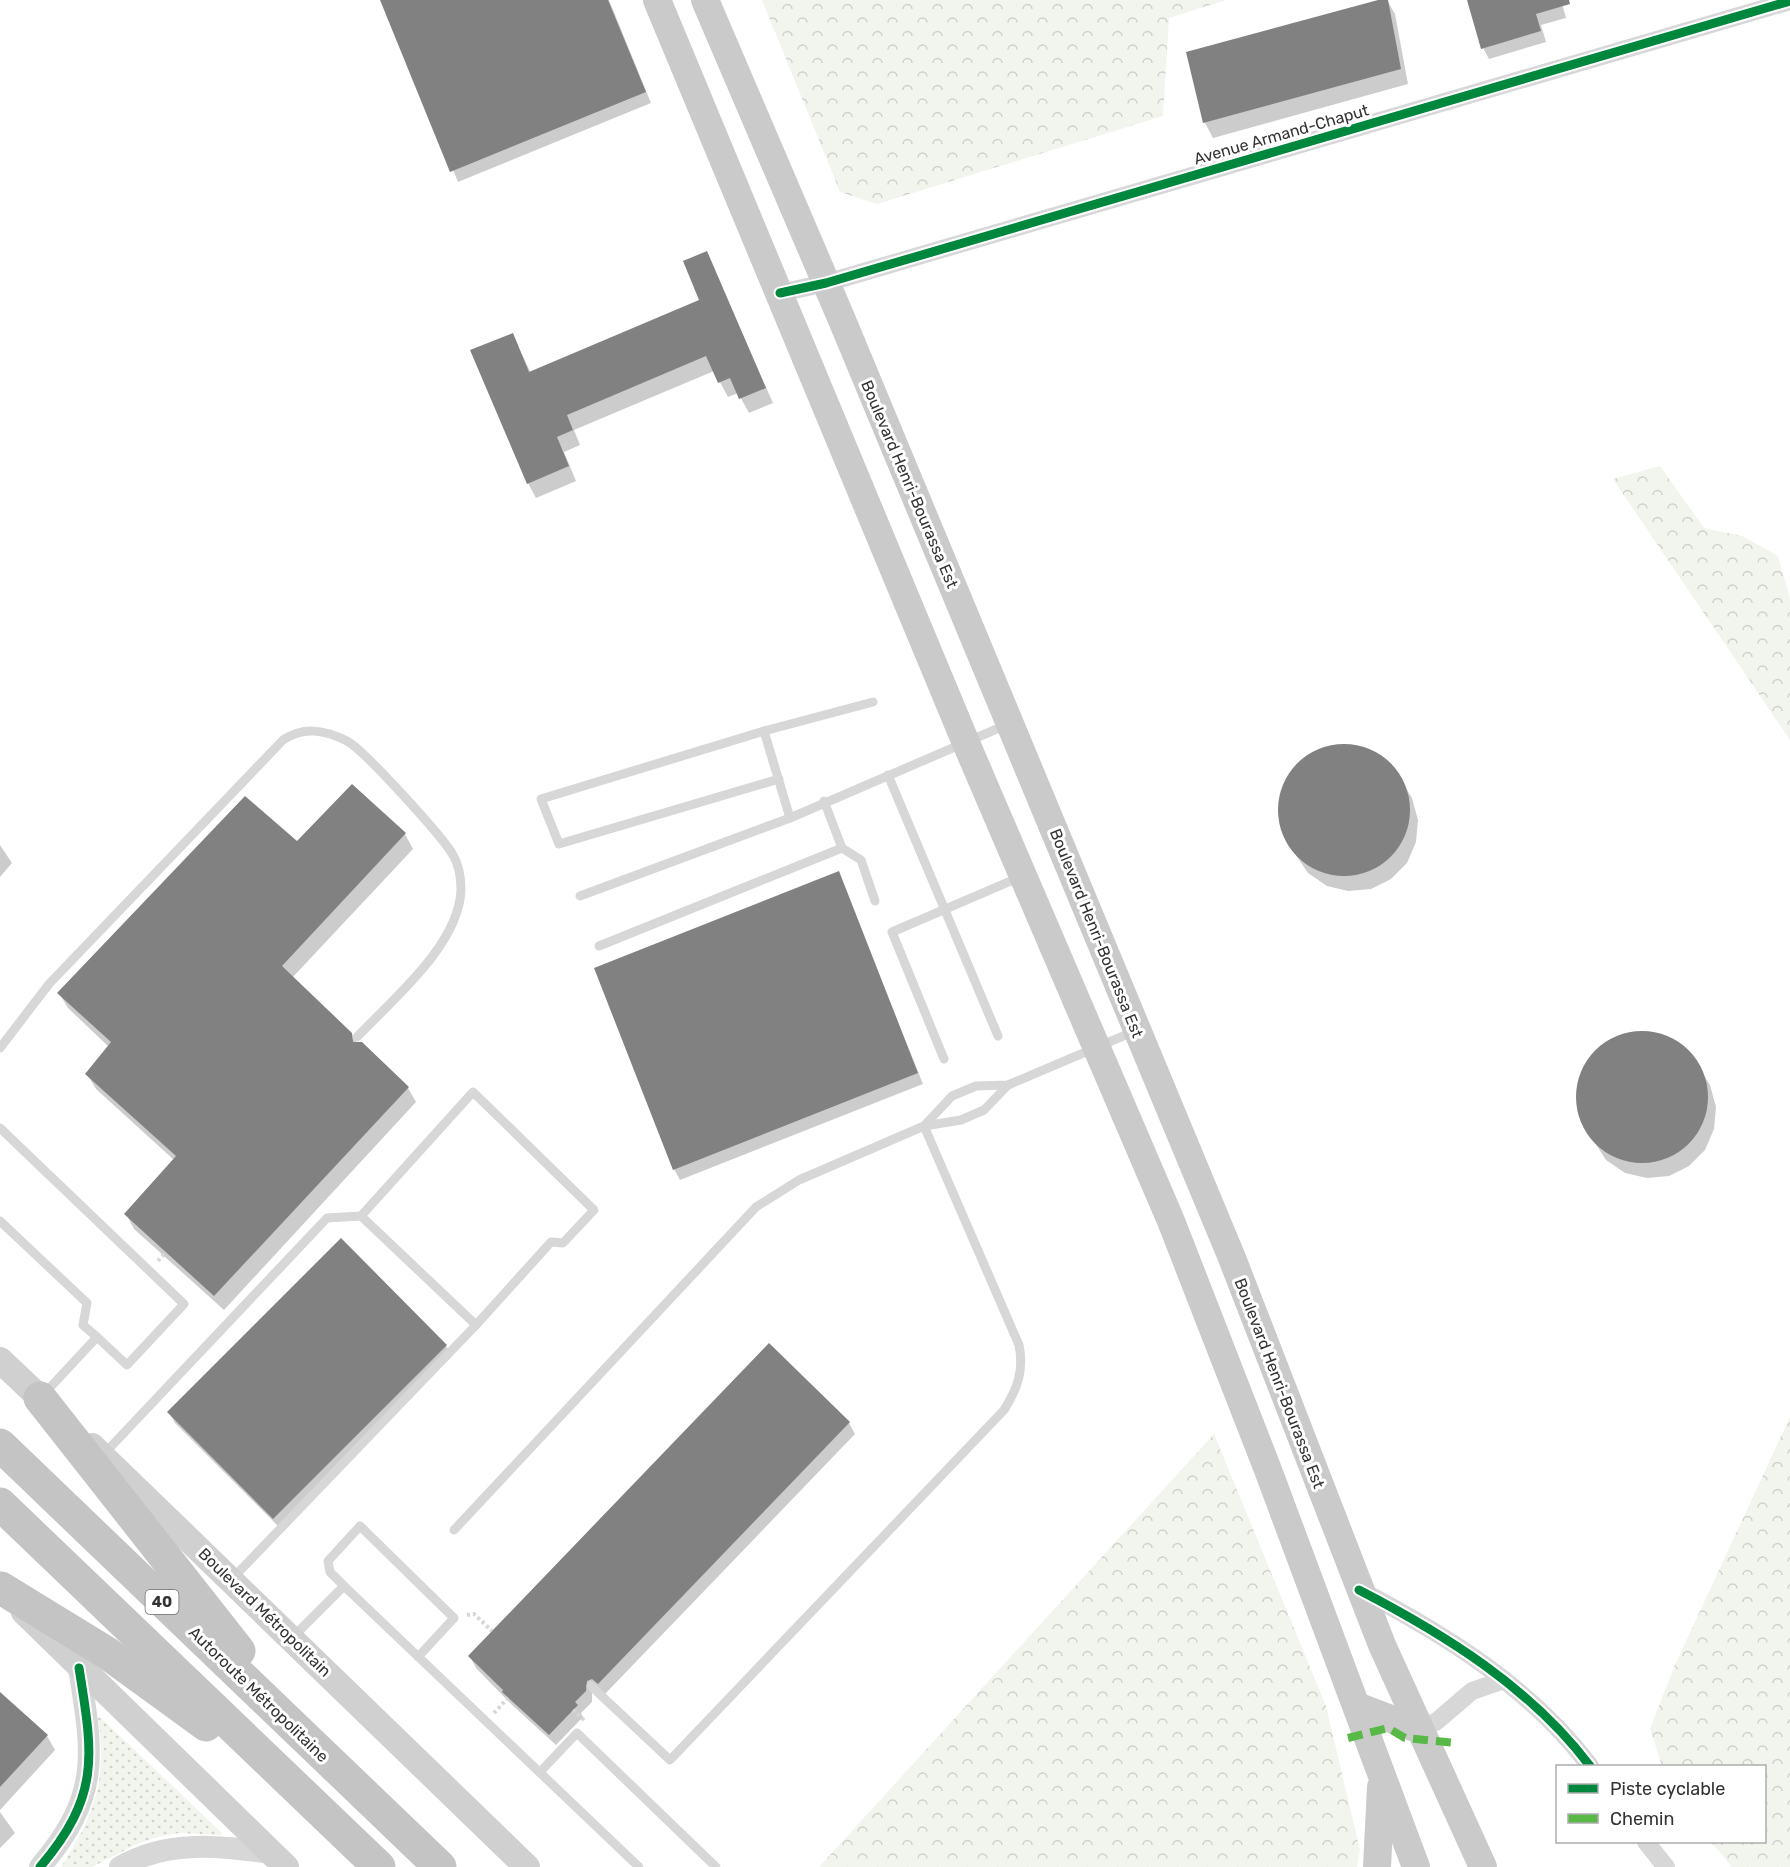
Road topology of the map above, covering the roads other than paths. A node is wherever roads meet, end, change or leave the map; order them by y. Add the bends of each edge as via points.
1 (657, 0) edge
2 (705, 0) edge
3 (1790, 1) edge
4 (826, 283) junction
5 (780, 293) junction
6 (873, 702) dead end
7 (1010, 723) junction
8 (764, 731) junction
9 (966, 743) junction
10 (888, 776) junction
11 (779, 778) junction
12 (824, 801) junction
13 (790, 818) junction
14 (842, 848) junction
15 (1024, 875) junction
16 (579, 896) dead end
17 (875, 901) dead end
18 (945, 910) junction
19 (599, 946) dead end
20 (1137, 1030) junction
21 (998, 1036) dead end
22 (357, 1037) dead end
23 (1098, 1047) junction
24 (0, 1048) edge
25 (944, 1059) dead end
26 (1008, 1085) junction
27 (924, 1126) junction
28 (0, 1128) edge
29 (361, 1216) junction
30 (0, 1221) edge
31 (476, 1325) junction
32 (97, 1337) junction
33 (0, 1360) edge
34 (40, 1398) junction
35 (0, 1445) edge
36 (102, 1456) junction
37 (0, 1504) edge
38 (454, 1530) dead end
39 (232, 1579) junction
40 (344, 1586) junction
41 (0, 1587) edge
42 (1359, 1590) junction
43 (292, 1638) junction
44 (418, 1657) junction
45 (79, 1668) junction
46 (1504, 1680) junction
47 (591, 1686) dead end
48 (1357, 1706) junction
49 (1420, 1731) junction
50 (326, 1758) junction
51 (1588, 1765) edge
52 (540, 1772) junction
53 (1382, 1779) junction
54 (303, 1794) junction
55 (1647, 1843) edge
56 (279, 1860) edge
57 (40, 1867) edge
58 (120, 1867) edge
59 (379, 1867) edge
60 (440, 1867) edge
61 (527, 1867) edge
62 (639, 1867) edge
63 (716, 1867) edge
64 (1377, 1867) edge
65 (1416, 1867) edge
66 (1483, 1867) edge
67 (1666, 1867) edge

1 - 5 main road
2 - 4 main road, Boulevard Henri-Bourassa Est
3 - 4 street, Avenue Armand-Chaput
4 - 5 street, Avenue Armand-Chaput
4 - 7 main road, Boulevard Henri-Bourassa Est
5 - 9 main road
6 - 8 lane
7 - 9 lane
7 - 20 main road, Boulevard Henri-Bourassa Est
8 - 11 lane
8 - 11 lane via 541,799 559,844
9 - 10 lane
9 - 15 main road
10 - 12 lane
10 - 18 lane
11 - 13 lane
12 - 13 lane
12 - 14 lane
13 - 16 lane
14 - 17 lane via 861,860
14 - 19 lane
15 - 18 lane
15 - 23 main road
18 - 21 lane
18 - 25 lane via 892,932
20 - 23 lane
20 - 42 main road, Boulevard Henri-Bourassa Est via 1232,1258
22 - 24 lane via 421,970 444,939 459,907 460,877 458,865 444,843 360,750 338,737 311,730 283,740 49,984
23 - 26 lane
23 - 48 main road via 1217,1334
26 - 27 lane via 984,1110 961,1120
26 - 27 lane via 976,1086 952,1096
27 - 38 lane via 799,1180 756,1207
27 - 47 lane via 1019,1345 1022,1369 1004,1410 670,1760
28 - 32 lane via 184,1304 127,1365
29 - 31 lane
29 - 31 lane via 473,1092 594,1210 563,1243 551,1242
29 - 36 lane via 327,1218
30 - 32 lane via 87,1303 83,1325
31 - 39 lane
32 - 34 lane
33 - 34 main road, Boulevard Métropolitain
34 - 36 main road, Boulevard Métropolitain
34 - 50 highway via 145,1535
35 - 50 highway, Autoroute Métropolitaine / 40
36 - 39 main road, Boulevard Métropolitain
37 - 54 highway, 40
39 - 43 main road, Boulevard Métropolitain
40 - 43 lane
40 - 44 lane
40 - 44 lane via 330,1572 328,1561 360,1526 454,1618
41 - 45 main road
41 - 54 highway via 106,1653
42 - 46 street via 1400,1611
42 - 49 main road, Boulevard Henri-Bourassa Est
43 - 61 main road, Boulevard Métropolitain
44 - 52 lane
45 - 56 main road
45 - 57 street via 90,1745 87,1785 70,1825
46 - 49 street via 1472,1691
46 - 51 street via 1559,1730
48 - 49 main road
48 - 53 main road
49 - 66 main road, Boulevard Henri-Bourassa Est
50 - 60 highway, Autoroute Métropolitaine / 40
52 - 62 lane
52 - 63 lane via 577,1733
53 - 64 main road
53 - 65 main road
54 - 59 highway, 40
55 - 67 street
56 - 58 street via 226,1847 189,1846 156,1852

